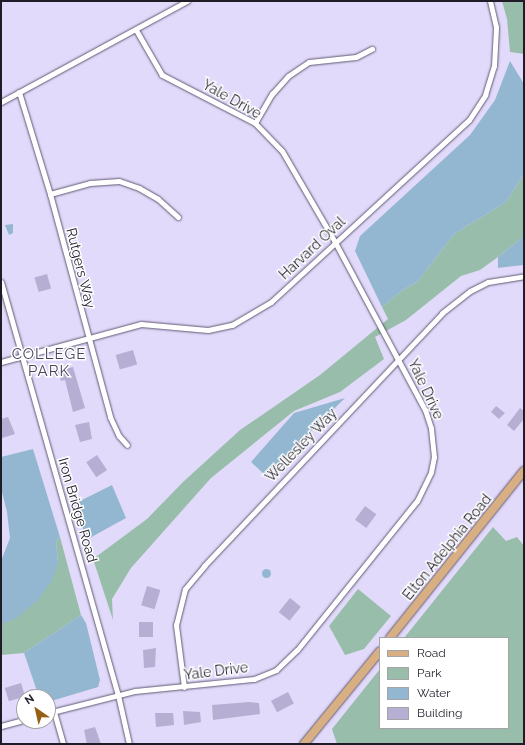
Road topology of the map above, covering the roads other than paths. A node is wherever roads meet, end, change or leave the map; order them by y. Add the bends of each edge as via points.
1 (187, 1) edge
2 (490, 1) edge
3 (136, 30) junction
4 (372, 49) dead end
5 (19, 92) junction
6 (1, 102) edge
7 (255, 123) junction
8 (50, 194) junction
9 (178, 217) dead end
10 (335, 242) junction
11 (524, 276) edge
12 (1, 282) edge
13 (87, 339) junction
14 (22, 356) junction
15 (399, 360) junction
16 (1, 362) edge
17 (127, 445) dead end
18 (524, 471) edge
19 (391, 637) edge
20 (379, 652) edge
21 (184, 687) junction
22 (118, 695) junction
23 (56, 712) edge
24 (16, 722) edge
25 (1, 726) edge
26 (56, 726) edge
27 (63, 744) edge
28 (129, 744) edge
29 (304, 744) edge

1 - 3 street
2 - 10 street, Harvard Oval via 496,27 496,53 490,81 478,106 445,144
3 - 5 street
3 - 7 street, Yale Drive via 162,75
4 - 7 street via 356,57 309,62 288,76 272,94
5 - 6 street
5 - 8 street, Rutgers Way
7 - 10 street, Yale Drive via 282,151
8 - 9 street via 90,182 119,181 151,195
8 - 13 street, Rutgers Way
10 - 13 street, Harvard Oval via 271,302 232,325 208,330 142,324
10 - 15 street, Yale Drive
11 - 15 street, Wellesley Way via 488,282 470,291 442,313
12 - 14 street, Iron Bridge Road
13 - 14 street, Harvard Oval
13 - 17 street, Rutgers Way via 110,417 119,436
14 - 16 street, Harvard Oval
14 - 22 street, Iron Bridge Road
15 - 21 street, Wellesley Way via 270,494 186,589 176,625
15 - 21 street, Yale Drive via 425,410 434,444 431,472 417,501 297,650 276,670 254,679
18 - 19 main road, Elton Adelphia Road
20 - 29 main road
21 - 22 street, Yale Drive
22 - 23 street, Yale Drive
22 - 28 street, Iron Bridge Road
24 - 25 street
26 - 27 street

